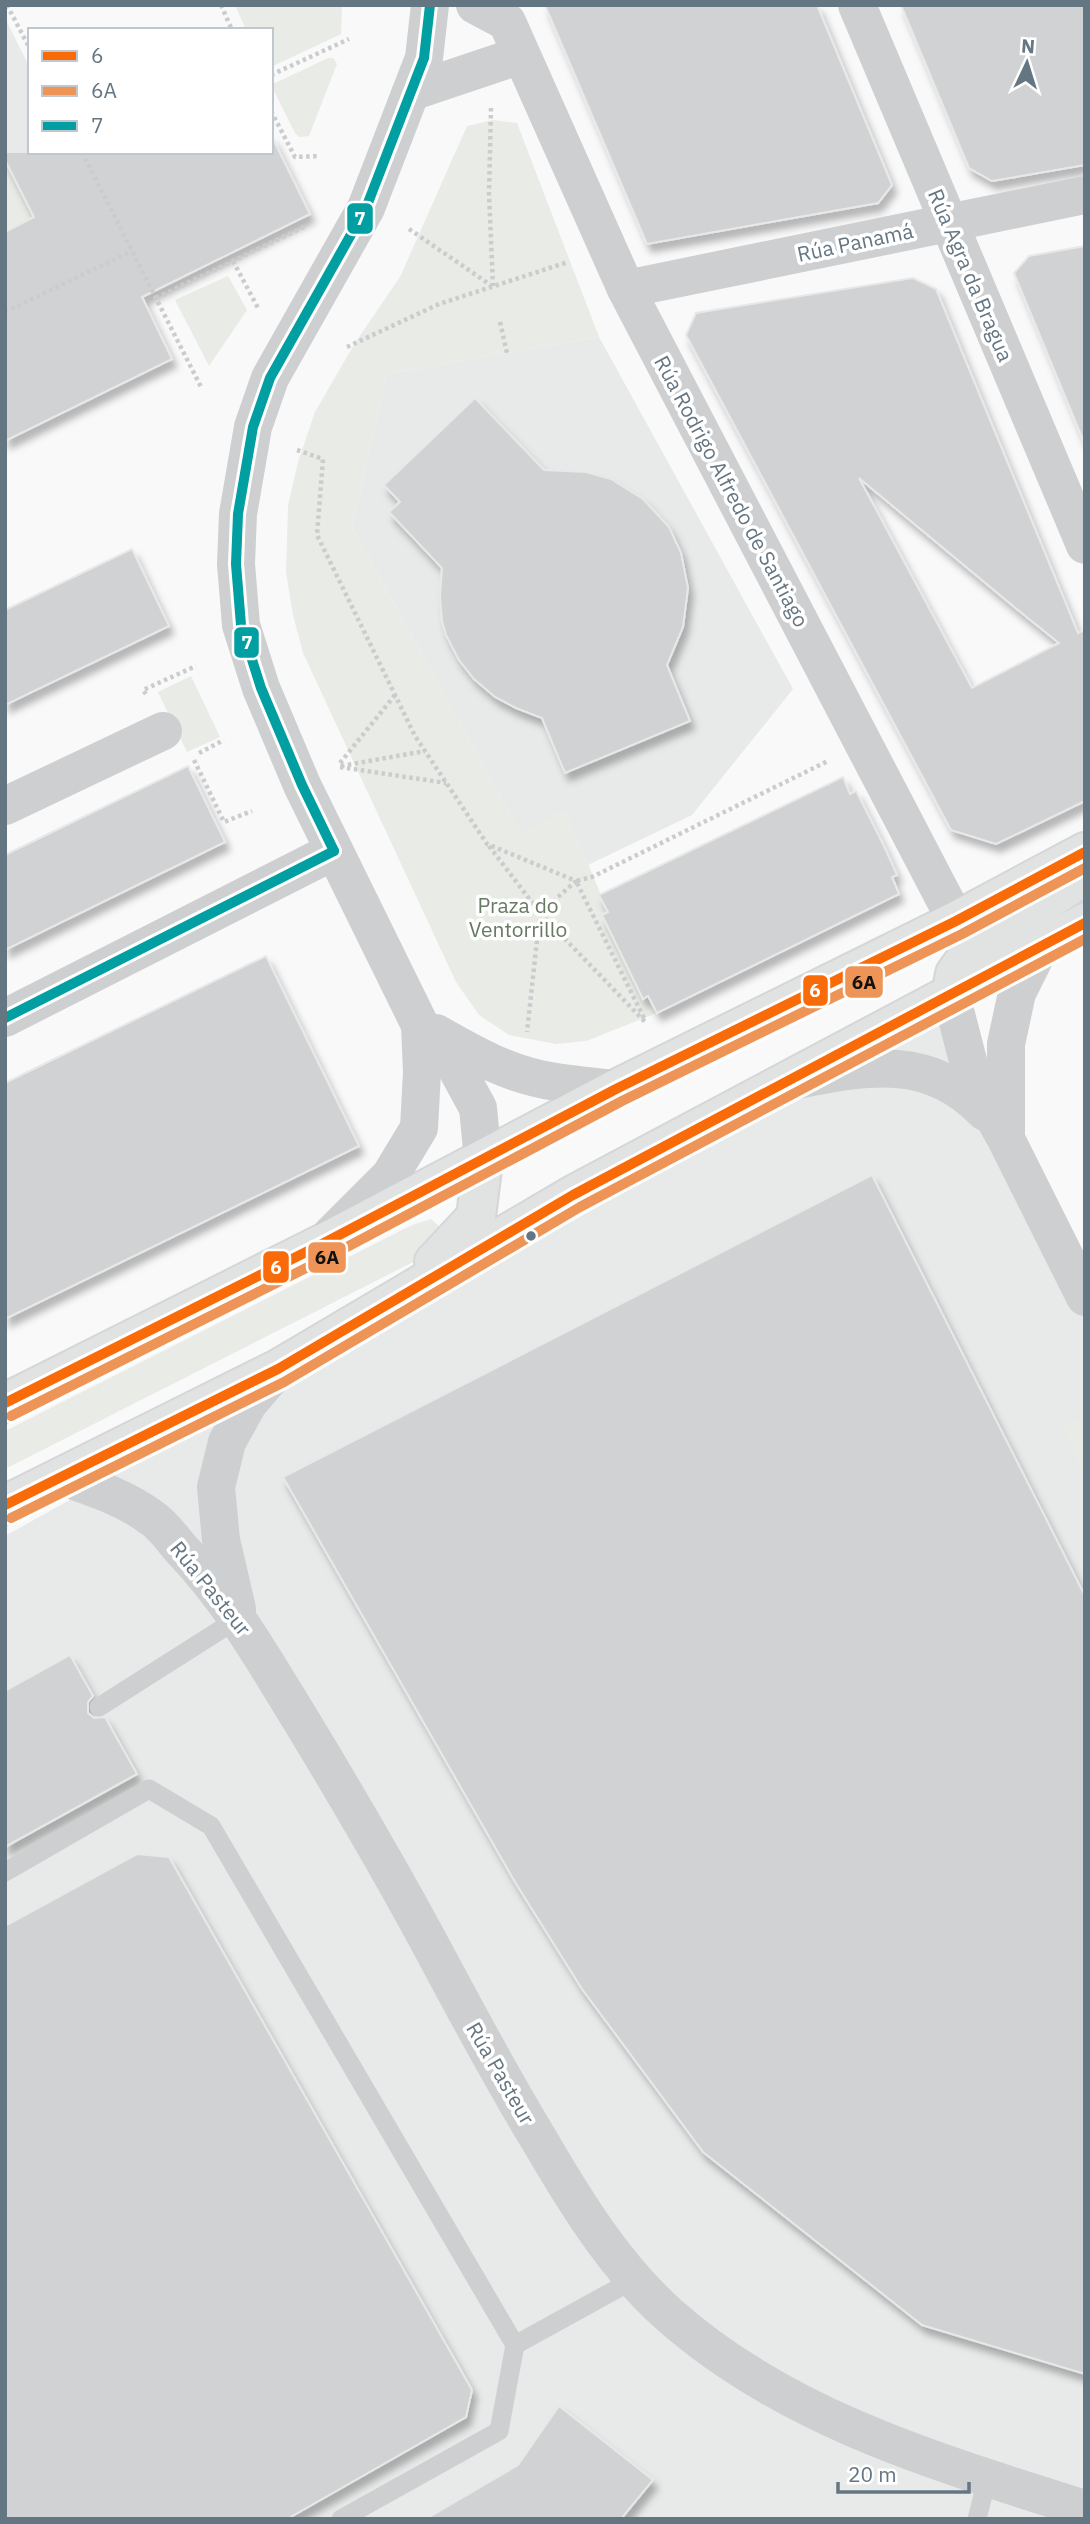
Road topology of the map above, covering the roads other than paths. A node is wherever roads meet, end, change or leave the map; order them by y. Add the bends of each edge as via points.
1 (430, 5) edge
2 (475, 5) edge
3 (857, 5) edge
4 (522, 55) junction
5 (411, 92) junction
6 (1085, 195) edge
7 (948, 222) junction
8 (626, 289) junction
9 (1085, 545) edge
10 (163, 730) dead end
11 (5, 806) edge
12 (334, 851) junction
13 (1085, 852) edge
14 (1085, 876) edge
15 (956, 921) junction
16 (1085, 923) edge
17 (1040, 947) junction
18 (951, 995) junction
19 (5, 1018) edge
20 (420, 1025) junction
21 (785, 1083) junction
22 (615, 1089) junction
23 (1006, 1139) junction
24 (483, 1160) junction
25 (324, 1243) junction
26 (406, 1292) junction
27 (1085, 1297) edge
28 (278, 1369) junction
29 (5, 1403) edge
30 (62, 1477) junction
31 (5, 1505) edge
32 (239, 1618) junction
33 (99, 1707) dead end
34 (5, 1872) edge
35 (635, 2279) junction
36 (515, 2345) junction
37 (987, 2479) junction
38 (1085, 2509) edge
39 (341, 2519) edge
40 (977, 2519) edge

1 - 5 street via 424,58
2 - 4 street, Rúa Rodrigo Alfredo de Santiago via 507,22
3 - 7 street, Rúa Agra da Bragua
4 - 5 street
4 - 8 street, Rúa Rodrigo Alfredo de Santiago
5 - 12 street via 366,208 270,378 253,427 238,514 241,625 261,688
6 - 7 street, Rúa Panamá
7 - 8 street, Rúa Panamá
7 - 9 street, Rúa Agra da Bragua
8 - 15 street, Rúa Rodrigo Alfredo de Santiago
10 - 11 street
12 - 19 street
12 - 20 street
13 - 15 main road
14 - 18 main road via 970,954 955,974
15 - 22 main road
16 - 17 main road
17 - 18 main road
17 - 23 street via 1017,993 1006,1044
18 - 21 main road
18 - 23 street via 973,1080
20 - 22 street via 480,1058 521,1074
20 - 24 street via 454,1064 478,1108
20 - 25 street via 419,1128 390,1176
21 - 23 street via 848,1070 896,1067 924,1072 954,1085 984,1110
21 - 26 main road via 573,1195
22 - 24 main road
23 - 27 street
24 - 25 main road
24 - 26 main road via 476,1217
25 - 29 main road
26 - 28 main road
28 - 30 main road
28 - 32 street via 248,1404 227,1442 216,1487 221,1540
30 - 31 main road
30 - 32 street, Rúa Pasteur via 119,1497 155,1520
32 - 33 lane
32 - 35 street, Rúa Pasteur via 384,1857 497,2069 560,2175
34 - 36 lane via 149,1789 211,1826
35 - 36 lane
35 - 37 street, Rúa Pasteur via 703,2343 772,2390 866,2433
36 - 39 lane via 499,2431
37 - 38 street, Rúa Pasteur
37 - 40 lane

